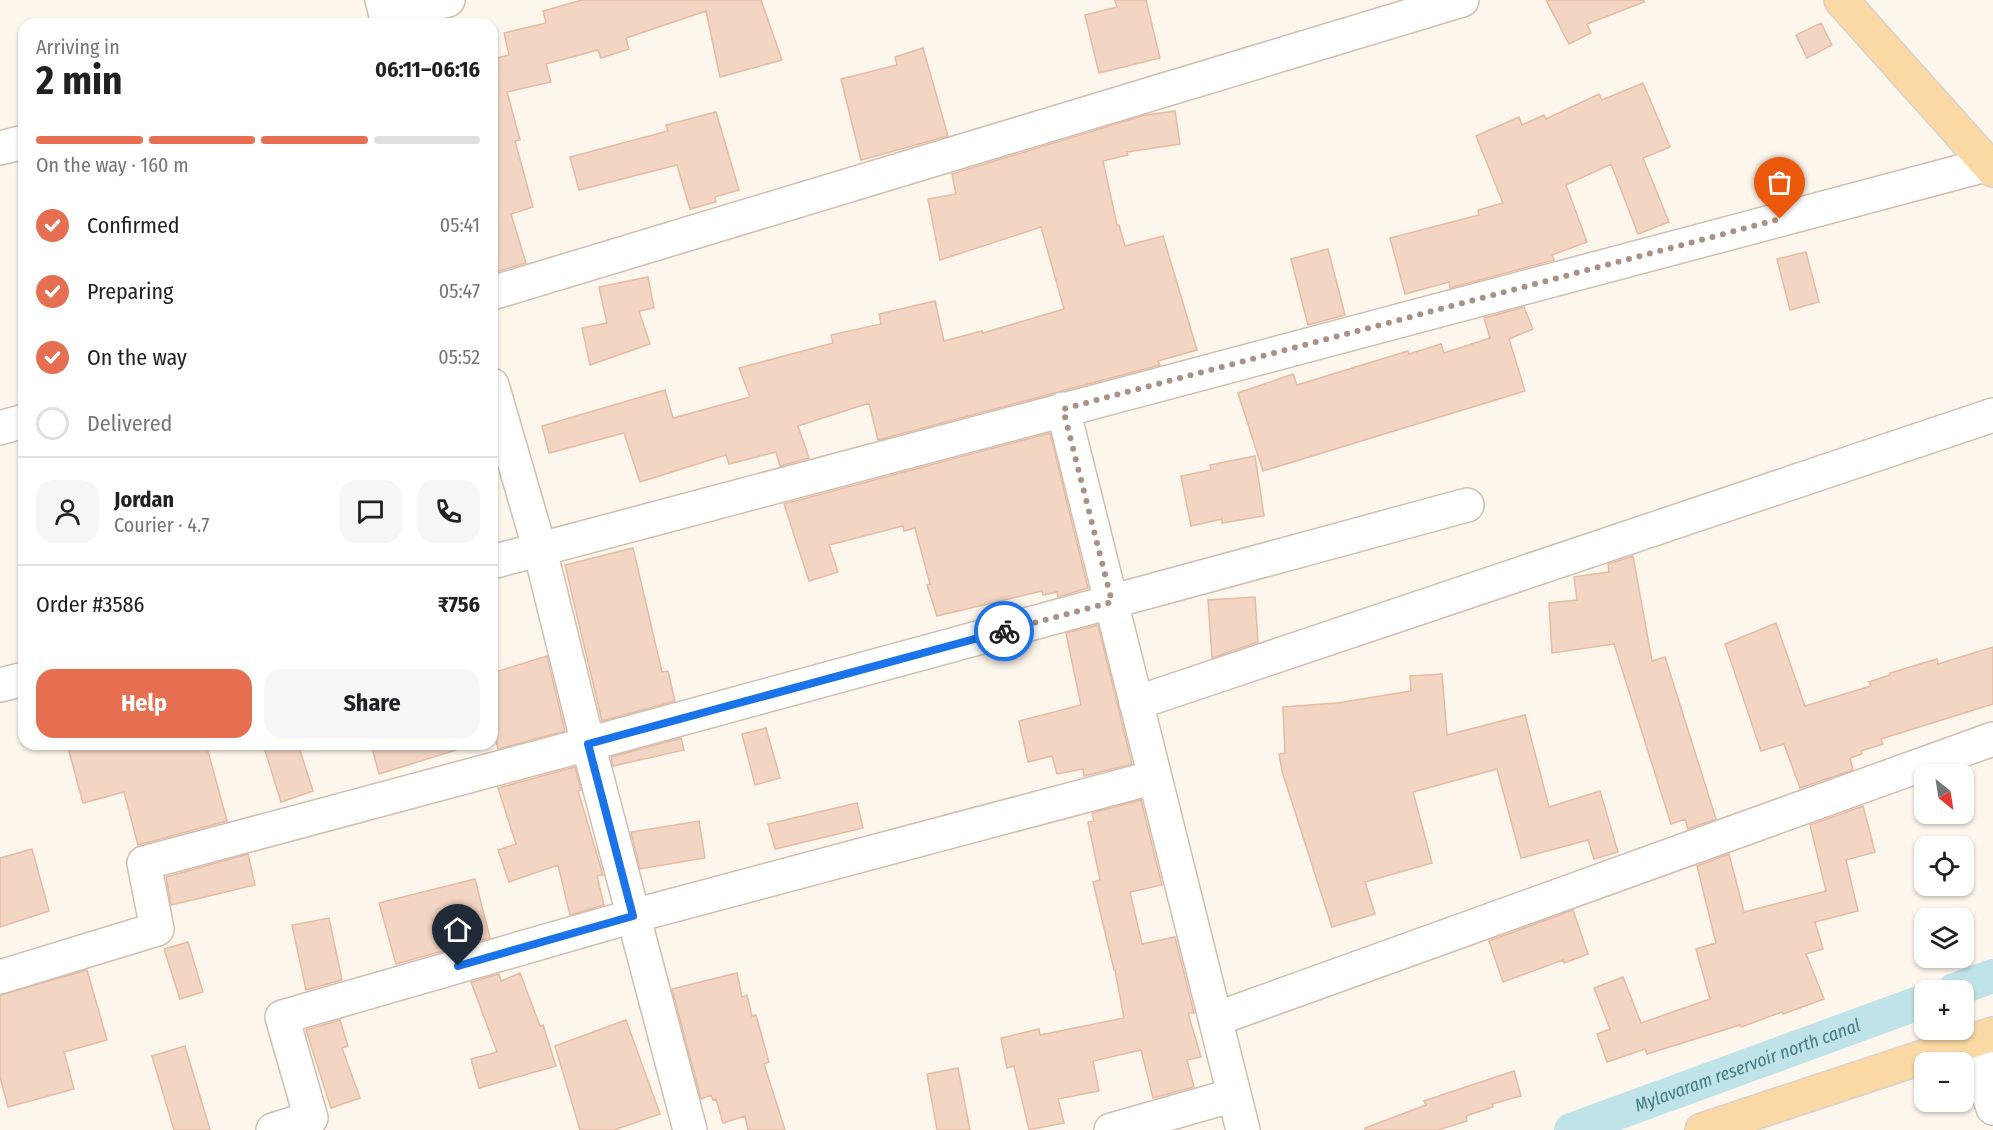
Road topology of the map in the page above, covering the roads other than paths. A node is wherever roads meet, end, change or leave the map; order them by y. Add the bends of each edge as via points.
1 (448, 0) edge
2 (1462, 0) edge
3 (1841, 0) edge
4 (384, 13) edge
5 (18, 144) edge
6 (0, 148) edge
7 (1992, 165) edge
8 (498, 291) edge
9 (498, 406) edge
10 (1063, 409) junction
11 (1993, 415) edge
12 (18, 423) edge
13 (0, 428) edge
14 (1467, 505) dead end
15 (540, 550) junction
16 (498, 560) edge
17 (1112, 602) junction
18 (18, 680) edge
19 (0, 685) edge
20 (1136, 703) junction
21 (1993, 739) edge
22 (588, 744) junction
23 (1155, 777) junction
24 (633, 916) junction
25 (0, 977) edge
26 (1216, 1019) junction
27 (1982, 1038) edge
28 (1234, 1095) junction
29 (1993, 1108) edge
30 (273, 1130) edge
31 (690, 1130) edge
32 (1111, 1130) edge
33 (1244, 1130) edge
34 (1702, 1130) edge

1 - 4 street
2 - 8 street
3 - 7 main road
5 - 6 street
7 - 10 street
9 - 15 street
10 - 15 street
10 - 17 street
11 - 20 street
12 - 13 street
14 - 17 street
15 - 16 street
15 - 22 street
17 - 20 street
17 - 22 street
18 - 19 street
20 - 23 street
21 - 26 street
22 - 24 street
22 - 25 street via 144,862 157,929
23 - 24 street
23 - 26 street
24 - 30 street via 282,1017 311,1118
24 - 31 street
26 - 28 street
27 - 29 street
27 - 34 main road
28 - 32 street
28 - 33 street

